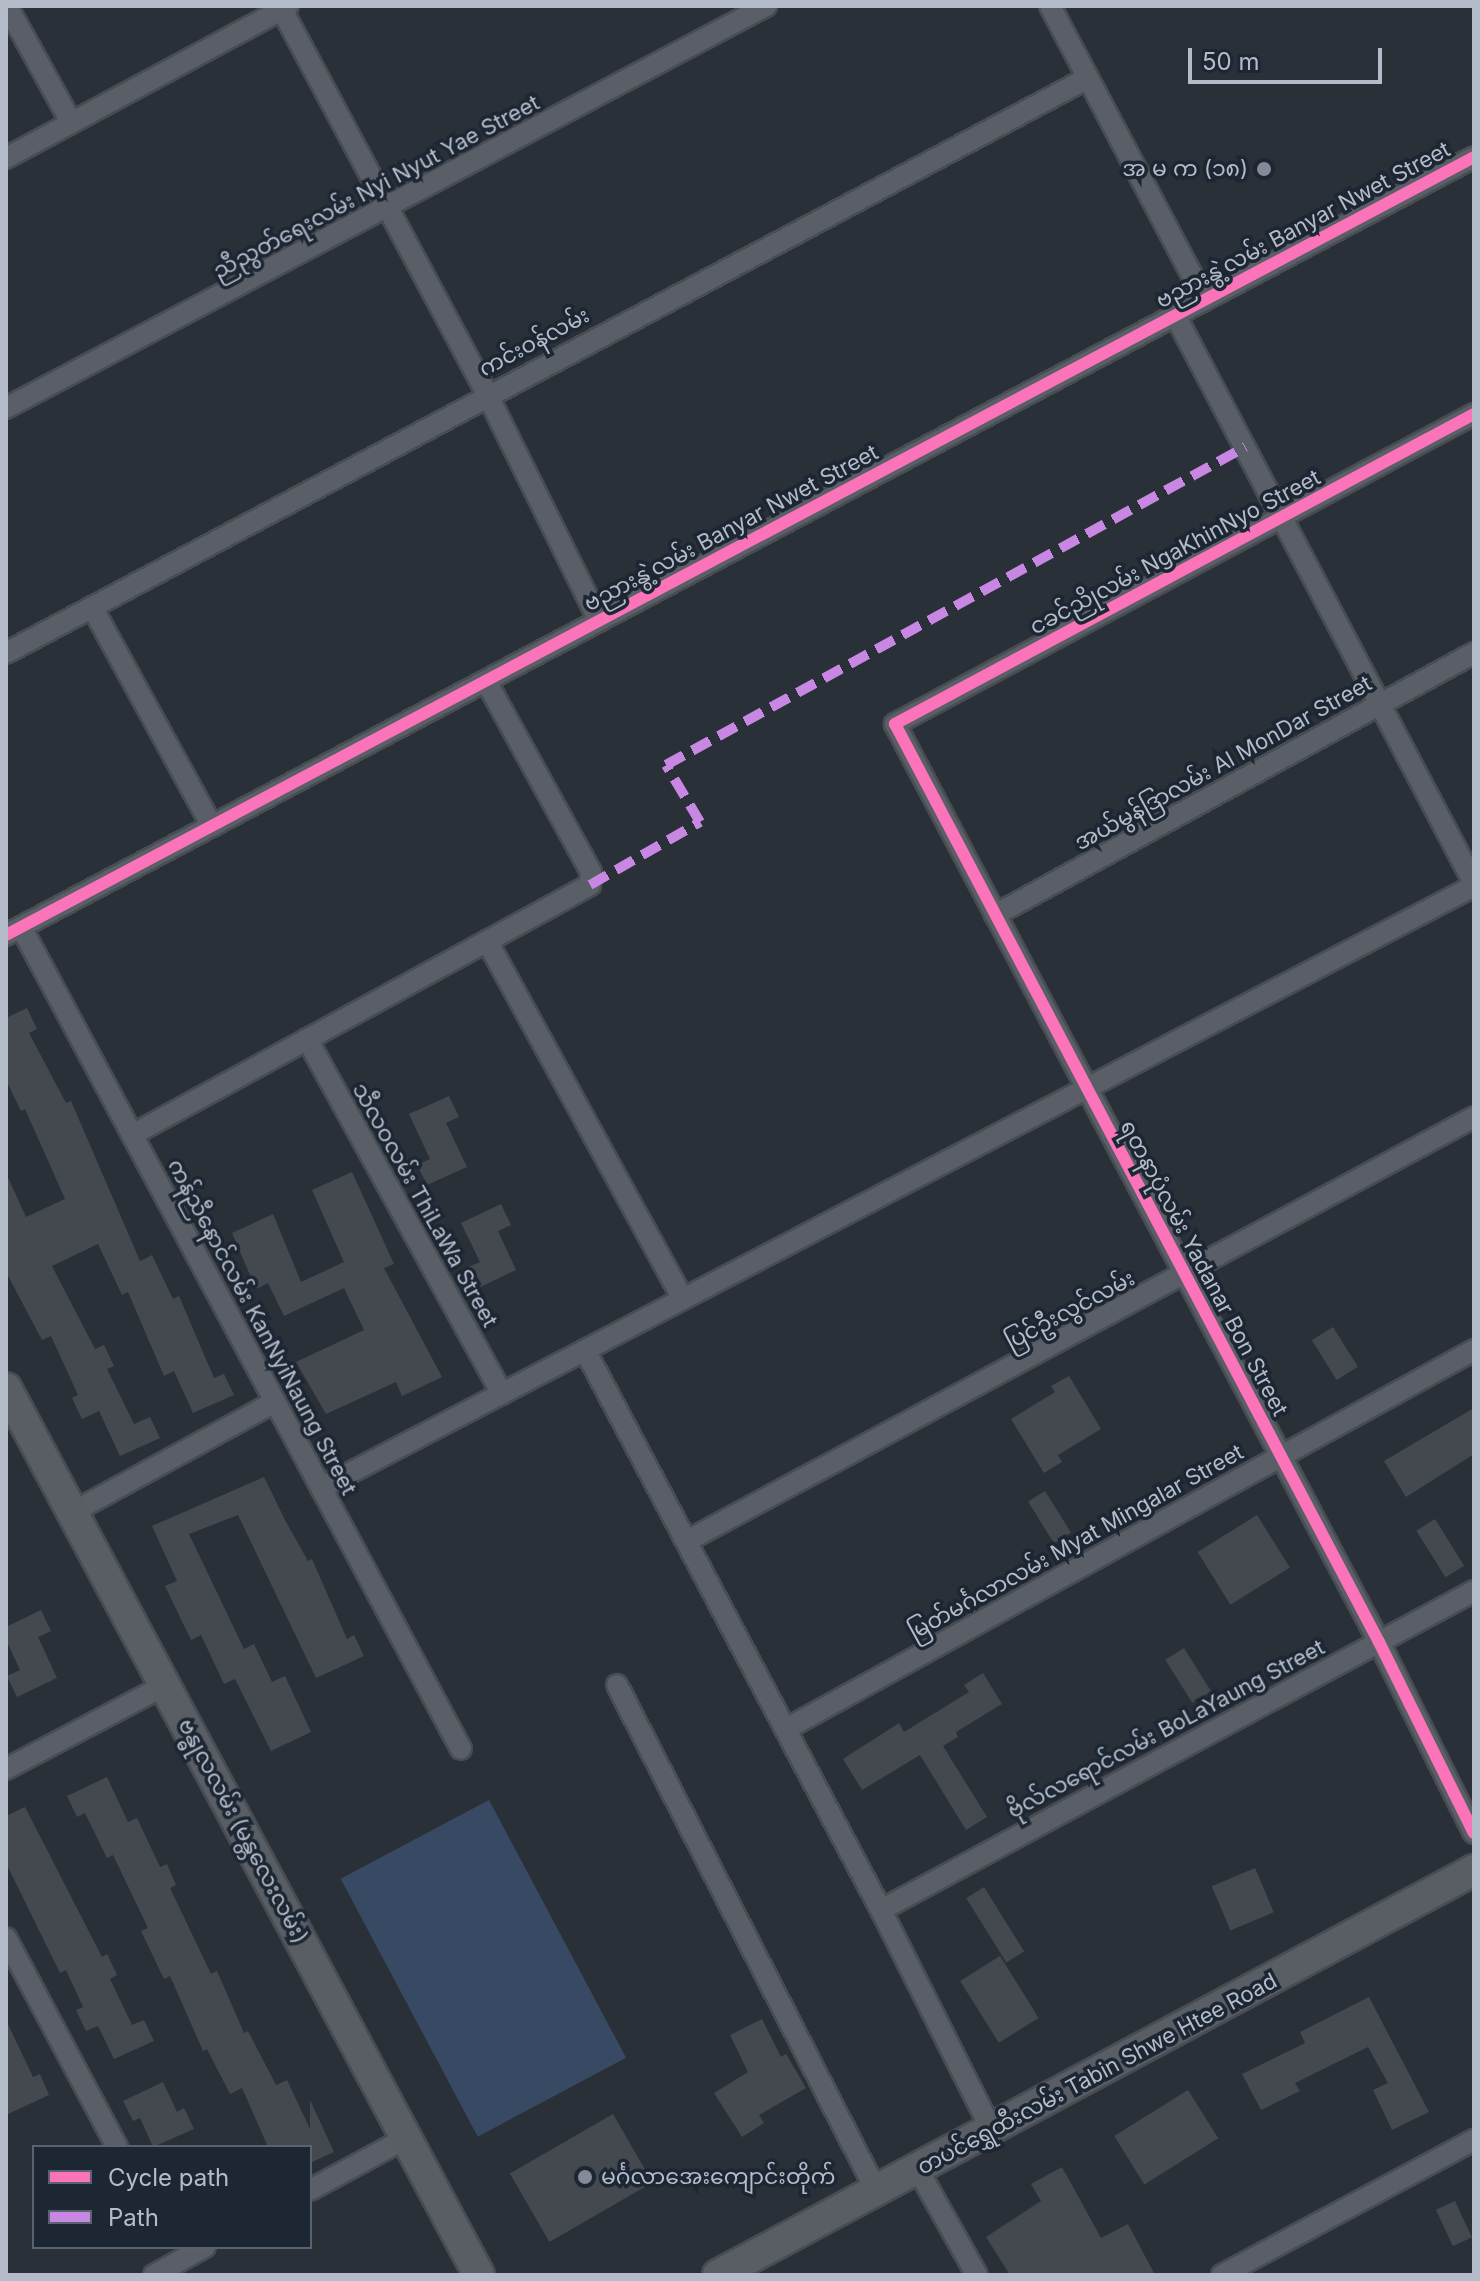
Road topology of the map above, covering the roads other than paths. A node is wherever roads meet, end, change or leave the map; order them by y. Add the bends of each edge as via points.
1 (7, 6) edge
2 (766, 6) edge
3 (1050, 6) edge
4 (283, 7) edge
5 (1088, 78) junction
6 (71, 122) junction
7 (1474, 157) edge
8 (6, 158) edge
9 (389, 209) junction
10 (1205, 300) junction
11 (1175, 315) junction
12 (487, 394) junction
13 (6, 408) edge
14 (1474, 414) edge
15 (1282, 517) junction
16 (92, 607) junction
17 (599, 621) junction
18 (6, 653) edge
19 (1474, 653) edge
20 (486, 681) junction
21 (1381, 704) junction
22 (895, 724) joint
23 (212, 826) junction
24 (1474, 884) edge
25 (995, 915) junction
26 (13, 931) edge
27 (487, 941) junction
28 (307, 1039) junction
29 (1086, 1088) junction
30 (1474, 1117) edge
31 (132, 1135) junction
32 (1185, 1276) junction
33 (682, 1297) junction
34 (585, 1350) junction
35 (1474, 1350) edge
36 (6, 1388) edge
37 (502, 1394) junction
38 (275, 1402) junction
39 (1281, 1456) junction
40 (321, 1488) junction
41 (73, 1512) junction
42 (687, 1541) junction
43 (1474, 1591) edge
44 (1379, 1642) junction
45 (165, 1685) junction
46 (617, 1685) dead end
47 (786, 1729) junction
48 (461, 1749) dead end
49 (6, 1769) edge
50 (1474, 1833) edge
51 (1474, 1870) edge
52 (881, 1910) junction
53 (6, 1938) edge
54 (992, 2131) junction
55 (406, 2138) junction
56 (1474, 2140) edge
57 (116, 2145) edge
58 (918, 2170) junction
59 (312, 2189) edge
60 (877, 2192) junction
61 (196, 2249) edge
62 (175, 2254) edge
63 (728, 2273) edge
64 (154, 2275) edge
65 (479, 2275) edge
66 (977, 2275) edge
67 (1222, 2275) edge

1 - 6 street
2 - 9 street, ညီညွတ်ရေးလမ်း Nyi Nyut Yae Street
3 - 5 street
4 - 6 street
4 - 9 street
5 - 10 street
5 - 12 street, ကင်းဝန်လမ်း
6 - 8 street
7 - 10 street, ဗညားနွဲ့လမ်း Banyar Nwet Street
9 - 12 street
9 - 13 street, ညီညွတ်ရေးလမ်း Nyi Nyut Yae Street
10 - 11 street, ဗညားနွဲ့လမ်း Banyar Nwet Street
11 - 15 street
11 - 17 street, ဗညားနွဲ့လမ်း Banyar Nwet Street
12 - 16 street, ကင်းဝန်လမ်း
12 - 17 street
14 - 15 street, ငခင်ညိုလမ်း NgaKhinNyo Street
15 - 21 street
15 - 22 street, ငခင်ညိုလမ်း NgaKhinNyo Street
16 - 18 street, ကင်းဝန်လမ်း
16 - 23 street
17 - 20 street, ဗညားနွဲ့လမ်း Banyar Nwet Street
19 - 21 street, အယ်မွန်ဒြာလမ်း Al MonDar Street
20 - 23 street, ဗညားနွဲ့လမ်း Banyar Nwet Street
20 - 27 street via 594,879
21 - 24 street
21 - 25 street, အယ်မွန်ဒြာလမ်း Al MonDar Street
22 - 25 street, ရတနာပုံလမ်း Yadanar Bon Street
23 - 26 street, ဗညားနွဲ့လမ်း Banyar Nwet Street
24 - 29 street
25 - 29 street, ရတနာပုံလမ်း Yadanar Bon Street
26 - 31 street, ကန်ညီနောင်လမ်း KanNyiNaung Street
27 - 28 street
27 - 33 street
28 - 31 street
28 - 37 street, သီလဝလမ်း ThiLaWa Street
29 - 32 street, ရတနာပုံလမ်း Yadanar Bon Street
29 - 33 street
30 - 32 street, ပြင်ဦးလွင်လမ်း
31 - 38 street, ကန်ညီနောင်လမ်း KanNyiNaung Street
32 - 39 street, ရတနာပုံလမ်း Yadanar Bon Street
32 - 42 street, ပြင်ဦးလွင်လမ်း
33 - 34 street
34 - 37 street
34 - 42 street
35 - 39 street, မြတ်မင်္ဂလာလမ်း Myat Mingalar Street
36 - 41 street, ဗန္ဓုလလမ်း (မန္တလေးလမ်း)
37 - 40 street
38 - 40 street, ကန်ညီနောင်လမ်း KanNyiNaung Street
38 - 41 street
39 - 44 street, ရတနာပုံလမ်း Yadanar Bon Street
39 - 47 street, မြတ်မင်္ဂလာလမ်း Myat Mingalar Street
40 - 48 street, ကန်ညီနောင်လမ်း KanNyiNaung Street
41 - 45 street, ဗန္ဓုလလမ်း (မန္တလေးလမ်း)
42 - 47 street
43 - 44 street, ဗိုလ်လရောင်လမ်း BoLaYaung Street
44 - 50 street, ရတနာပုံလမ်း Yadanar Bon Street
44 - 52 street, ဗိုလ်လရောင်လမ်း BoLaYaung Street
45 - 49 street
45 - 55 street, ဗန္ဓုလလမ်း (မန္တလေးလမ်း)
46 - 60 street
47 - 52 street
51 - 54 street, တပင်ရွှေထီးလမ်း Tabin Shwe Htee Road
52 - 54 street
53 - 57 street
54 - 58 street, တပင်ရွှေထီးလမ်း Tabin Shwe Htee Road
55 - 59 street
55 - 65 street, ဗန္ဓုလလမ်း (မန္တလေးလမ်း)
56 - 67 street
58 - 60 street, တပင်ရွှေထီးလမ်း Tabin Shwe Htee Road
58 - 66 street
60 - 63 street, တပင်ရွှေထီးလမ်း Tabin Shwe Htee Road
61 - 62 street
62 - 64 street

